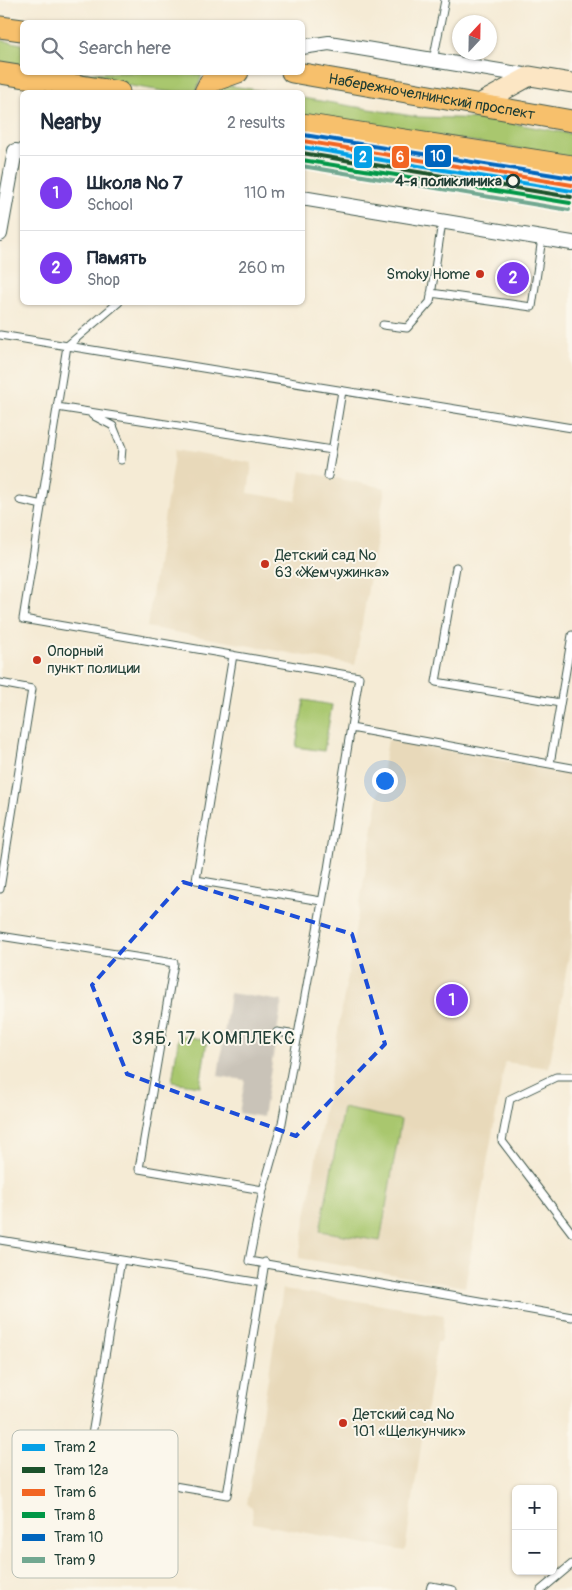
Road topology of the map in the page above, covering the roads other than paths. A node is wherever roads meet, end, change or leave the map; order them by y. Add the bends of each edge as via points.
1 (445, 0) edge
2 (0, 27) edge
3 (20, 30) edge
4 (305, 47) edge
5 (433, 61) junction
6 (0, 72) edge
7 (305, 74) edge
8 (230, 75) edge
9 (530, 76) junction
10 (572, 83) edge
11 (108, 90) edge
12 (206, 90) edge
13 (477, 106) junction
14 (572, 121) edge
15 (305, 124) edge
16 (20, 152) edge
17 (572, 166) edge
18 (305, 199) edge
19 (442, 222) junction
20 (0, 234) edge
21 (542, 238) junction
22 (572, 243) edge
23 (431, 292) junction
24 (115, 305) edge
25 (383, 325) dead end
26 (0, 335) edge
27 (67, 346) junction
28 (342, 391) junction
29 (57, 407) junction
30 (85, 412) junction
31 (572, 428) edge
32 (332, 450) junction
33 (121, 460) dead end
34 (328, 476) dead end
35 (20, 500) dead end
36 (42, 505) junction
37 (456, 568) dead end
38 (572, 635) edge
39 (233, 655) junction
40 (0, 683) edge
41 (560, 703) junction
42 (351, 728) junction
43 (550, 764) junction
44 (572, 768) edge
45 (0, 888) edge
46 (321, 901) junction
47 (0, 936) edge
48 (277, 1032) dead end
49 (297, 1036) junction
50 (572, 1077) edge
51 (263, 1190) junction
52 (572, 1233) edge
53 (0, 1240) edge
54 (121, 1260) junction
55 (265, 1262) junction
56 (262, 1283) junction
57 (572, 1316) edge
58 (93, 1430) edge
59 (178, 1487) edge
60 (572, 1564) edge
61 (430, 1590) edge
62 (453, 1590) edge
63 (541, 1590) edge

1 - 5 lane
2 - 3 main road
4 - 5 street via 329,44
5 - 9 street
6 - 11 main road
7 - 13 main road, Набережночелнинский проспект
8 - 12 main road via 210,82
9 - 10 main road
9 - 13 main road
13 - 14 main road, Набережночелнинский проспект
15 - 17 main road
16 - 20 street via 15,151
18 - 19 street
19 - 21 street
19 - 23 lane
21 - 22 street
21 - 23 lane via 532,307
23 - 25 lane via 430,302 408,328
24 - 27 lane
26 - 27 lane
27 - 28 lane
27 - 29 lane
28 - 31 lane
28 - 32 lane
29 - 30 lane
29 - 36 lane
30 - 32 lane
30 - 33 lane via 113,426 122,448
32 - 34 lane
35 - 36 lane
36 - 39 lane via 23,619
37 - 41 lane via 436,682
38 - 41 lane
39 - 42 lane via 359,676
39 - 46 lane via 196,880
40 - 45 lane via 32,689
41 - 43 lane
42 - 43 lane
42 - 46 lane
43 - 44 lane
46 - 49 lane
47 - 51 lane via 174,963 138,1169
48 - 49 lane
49 - 51 lane via 282,1123
50 - 52 lane via 556,1077 510,1098 502,1141
51 - 55 lane via 249,1260
53 - 54 lane
54 - 56 lane
54 - 58 lane
55 - 56 lane
55 - 57 lane
56 - 59 lane via 227,1494
60 - 63 lane
61 - 62 lane via 431,1586

